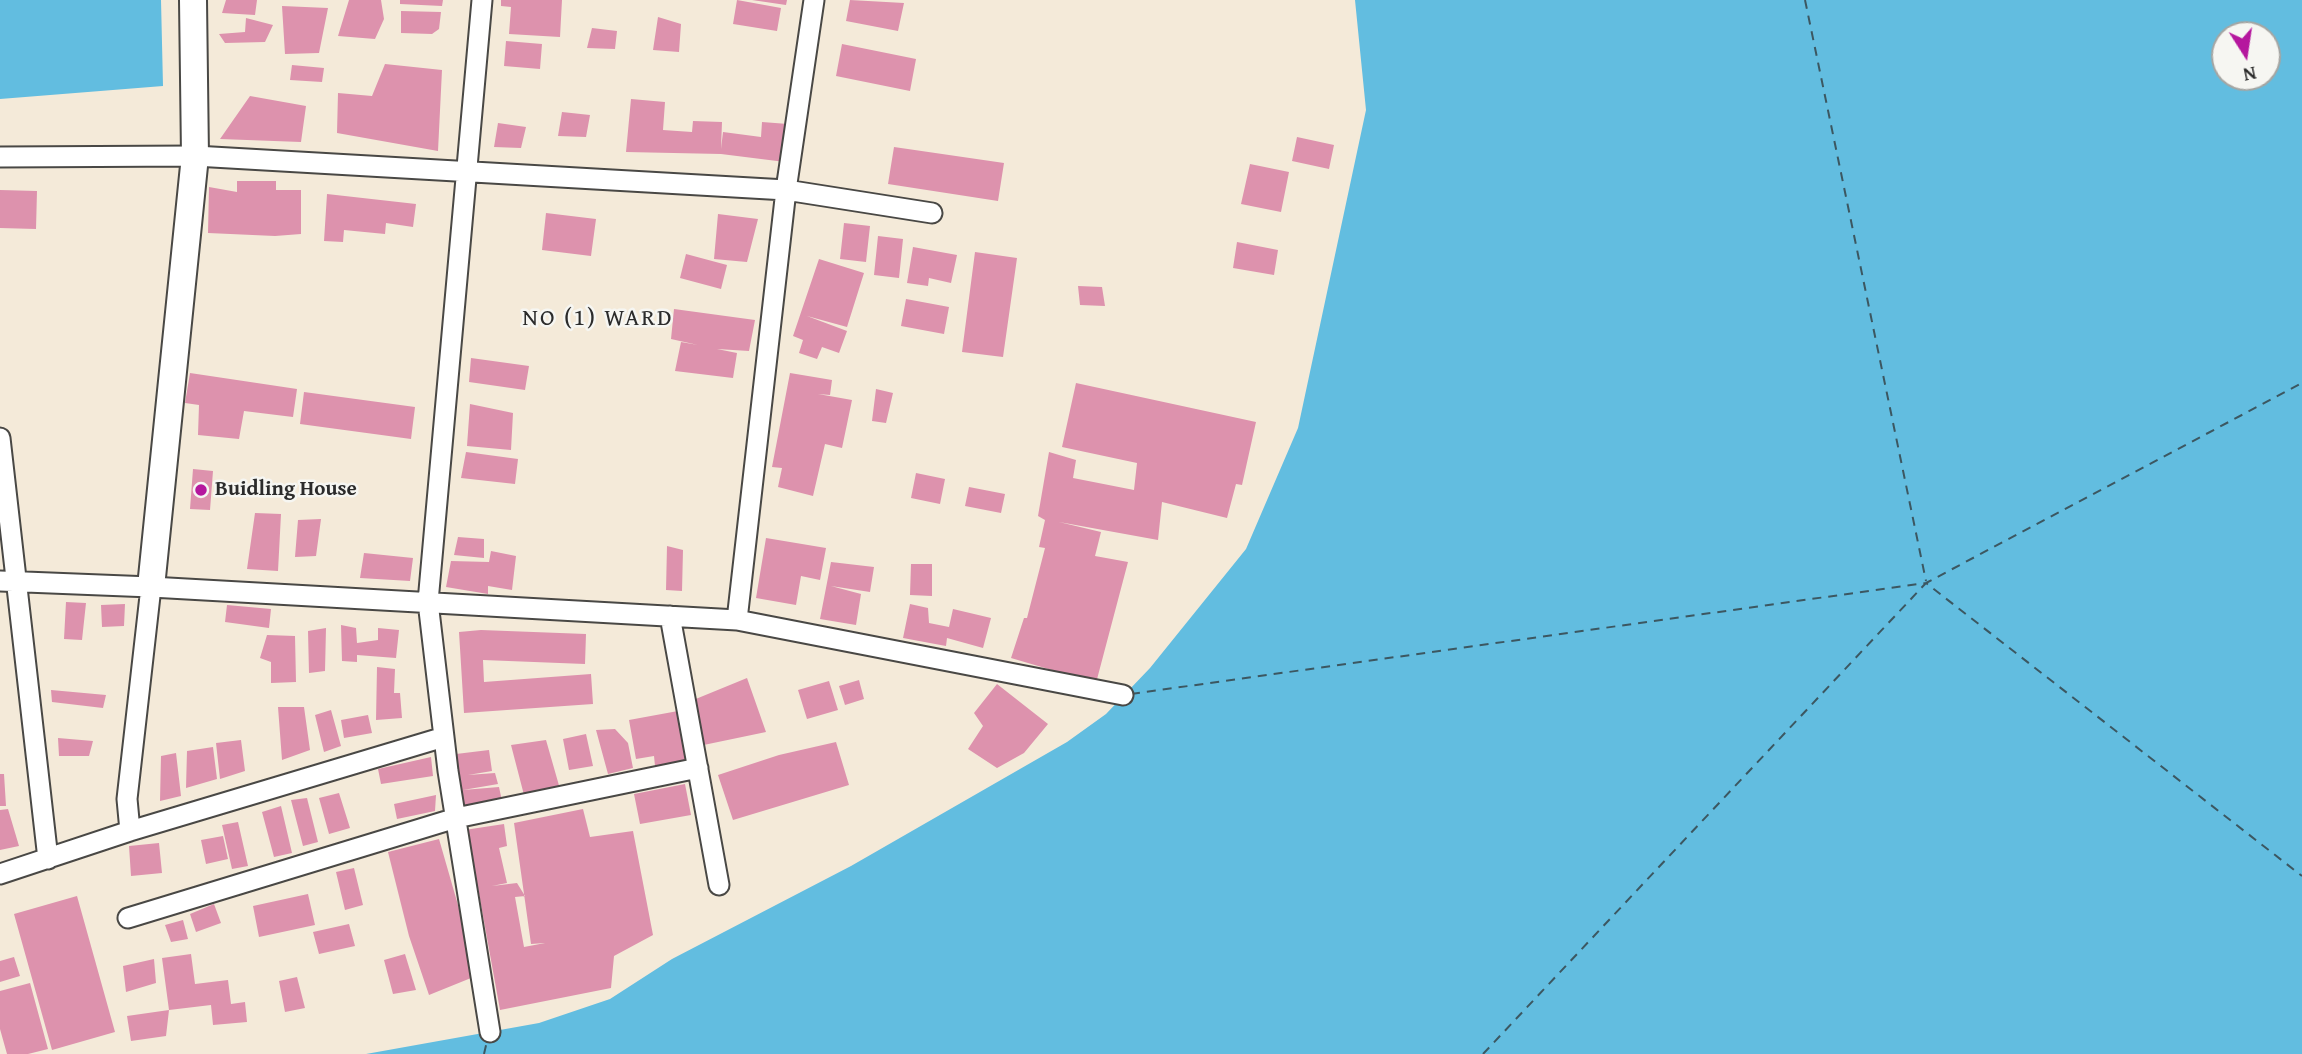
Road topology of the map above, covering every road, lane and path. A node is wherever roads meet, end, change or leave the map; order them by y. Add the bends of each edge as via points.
1 (193, 0) edge
2 (482, 0) edge
3 (814, 0) edge
4 (195, 156) junction
5 (0, 158) edge
6 (468, 172) junction
7 (786, 190) junction
8 (932, 213) dead end
9 (0, 438) edge
10 (9, 582) edge
11 (151, 587) junction
12 (428, 602) junction
13 (670, 616) junction
14 (737, 620) junction
15 (1123, 695) dead end
16 (444, 737) junction
17 (698, 768) junction
18 (456, 818) junction
19 (130, 831) junction
20 (48, 859) junction
21 (0, 874) edge
22 (719, 885) dead end
23 (128, 918) dead end
24 (490, 1032) dead end

1 - 4 street
2 - 6 street
3 - 7 street
4 - 5 street
4 - 6 street
4 - 11 street
6 - 7 street
6 - 12 street
7 - 8 street
7 - 14 street
9 - 10 street
10 - 11 street
10 - 20 street
11 - 12 street
11 - 19 street via 127,799
12 - 13 street
12 - 16 street
13 - 14 street
13 - 17 street
14 - 15 street
16 - 18 street
16 - 19 street
17 - 18 street
17 - 22 street
18 - 23 street
18 - 24 street
19 - 20 street
20 - 21 street

